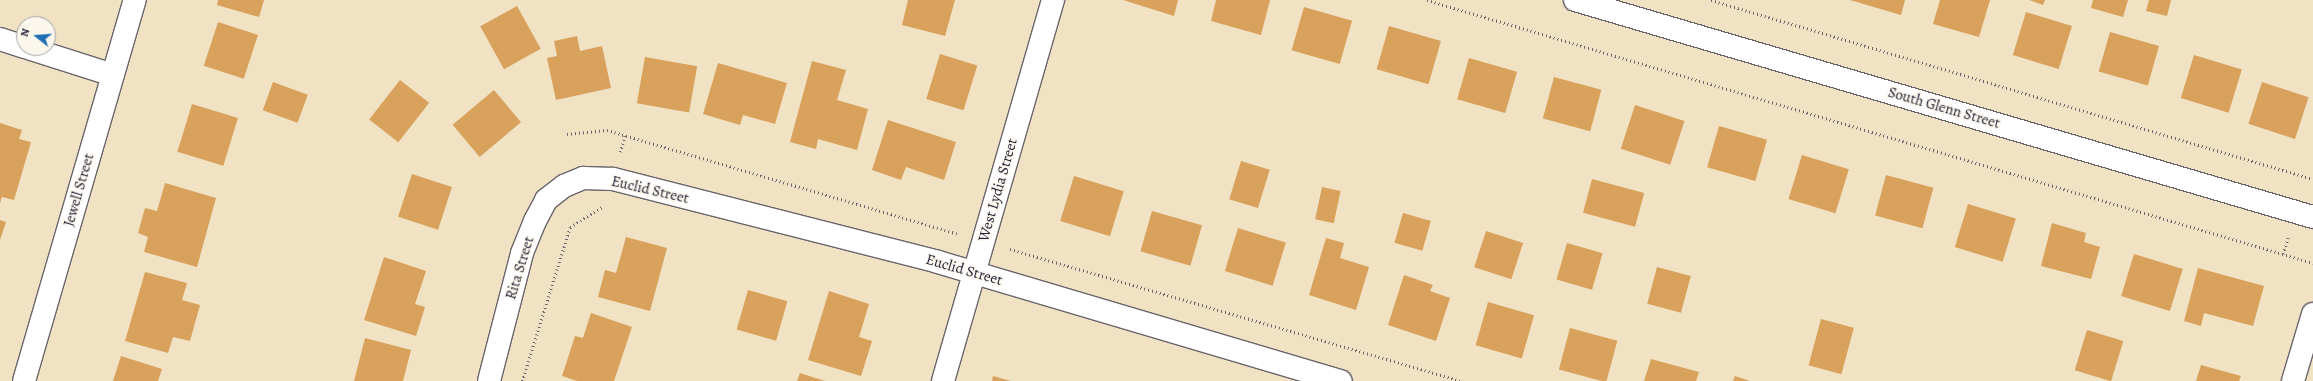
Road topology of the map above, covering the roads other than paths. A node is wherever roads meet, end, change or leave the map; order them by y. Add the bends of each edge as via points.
1 (135, 0) edge
2 (1053, 0) edge
3 (1575, 0) edge
4 (0, 39) edge
5 (16, 44) edge
6 (53, 56) edge
7 (113, 75) junction
8 (583, 178) joint
9 (2313, 217) edge
10 (974, 273) junction
11 (2313, 314) edge
12 (24, 381) edge
13 (489, 381) edge
14 (943, 381) edge
15 (1341, 381) edge
16 (2293, 381) edge

1 - 7 street, Jewell Street
2 - 10 street, West Lydia Street
3 - 9 street, South Glenn Street
4 - 5 street
6 - 7 street
7 - 12 street, Jewell Street
8 - 10 street, Euclid Street via 613,179
8 - 13 street, Rita Street via 564,186 546,200 535,221 522,253
10 - 14 street, West Lydia Street
10 - 15 street, Euclid Street
11 - 16 street

